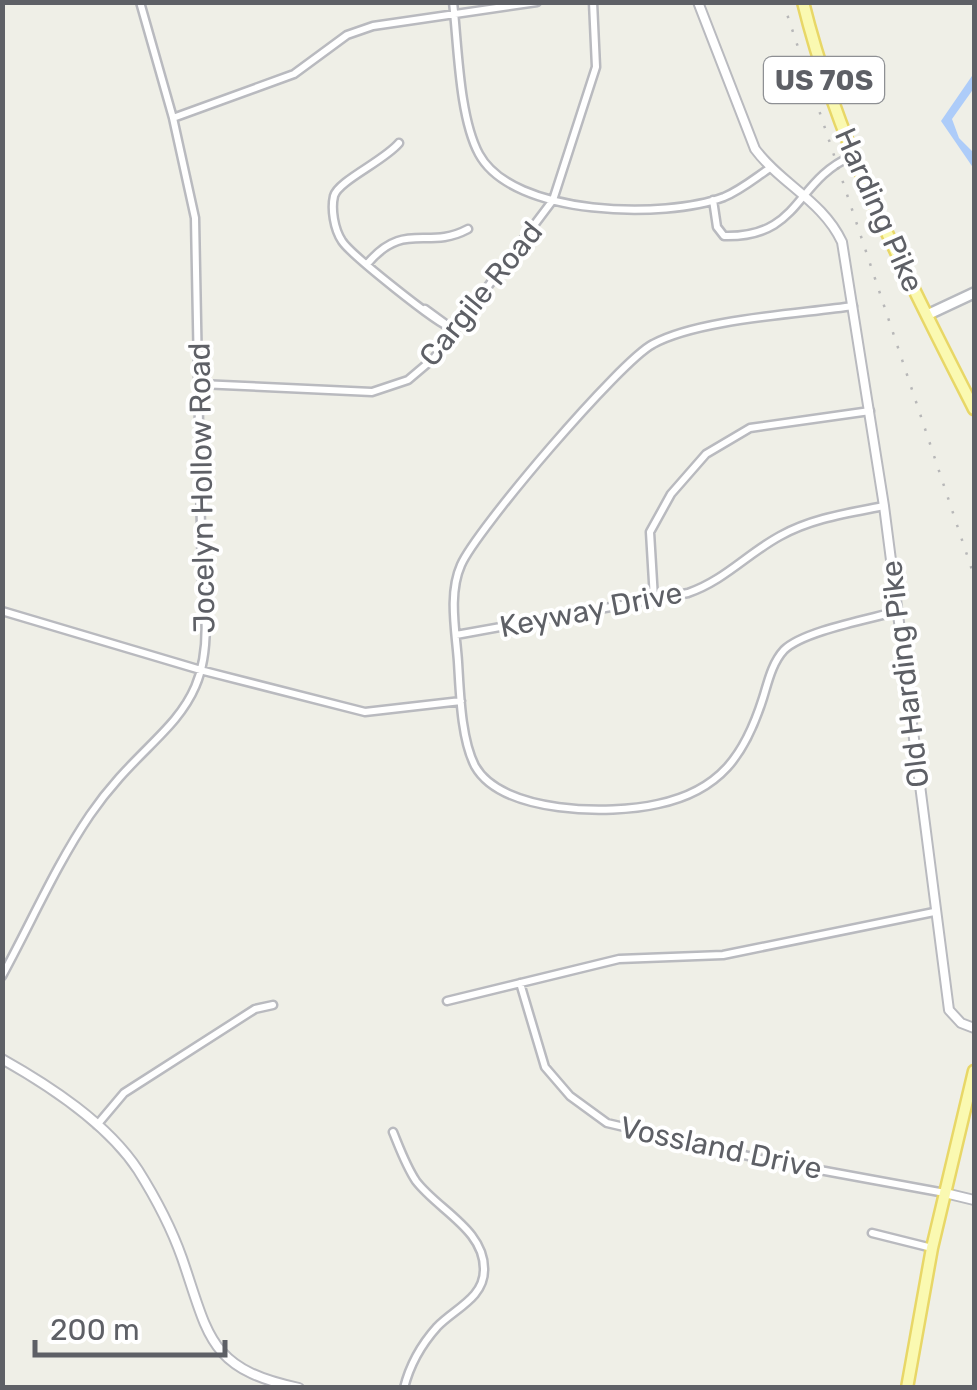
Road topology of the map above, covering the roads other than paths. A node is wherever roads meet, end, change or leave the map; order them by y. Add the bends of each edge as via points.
1 (140, 2) edge
2 (453, 2) edge
3 (536, 2) edge
4 (593, 2) edge
5 (698, 2) edge
6 (803, 2) edge
7 (454, 16) junction
8 (173, 118) junction
9 (398, 144) dead end
10 (852, 156) junction
11 (770, 168) junction
12 (805, 195) junction
13 (553, 200) junction
14 (713, 200) junction
15 (468, 229) dead end
16 (368, 263) junction
17 (974, 293) edge
18 (854, 306) junction
19 (927, 316) junction
20 (453, 329) junction
21 (200, 384) junction
22 (974, 410) edge
23 (870, 411) junction
24 (884, 506) junction
25 (654, 599) junction
26 (2, 611) edge
27 (898, 611) junction
28 (456, 635) junction
29 (204, 671) junction
30 (461, 701) junction
31 (934, 912) junction
32 (2, 976) edge
33 (520, 983) junction
34 (447, 1002) dead end
35 (273, 1005) dead end
36 (974, 1028) edge
37 (2, 1059) edge
38 (974, 1071) edge
39 (971, 1106) edge
40 (96, 1126) junction
41 (393, 1132) dead end
42 (944, 1193) junction
43 (974, 1200) edge
44 (872, 1233) dead end
45 (932, 1248) junction
46 (298, 1388) edge
47 (404, 1388) edge
48 (907, 1388) edge

1 - 8 street, Jocelyn Hollow Road
2 - 7 street
3 - 7 street
4 - 13 street, Cargile Road via 596,67
5 - 11 street via 745,130
6 - 10 main road, Harding Pike / US 70S
7 - 8 street via 347,34 294,74
7 - 13 street via 479,154 496,174
8 - 21 street, Jocelyn Hollow Road via 195,218
9 - 16 street via 334,192 332,212 342,242
10 - 12 street via 828,168
10 - 19 main road, Harding Pike / US 70S
11 - 12 street, Old Harding Pike
11 - 14 street
12 - 14 street via 779,224 730,236 717,227
12 - 18 street, Old Harding Pike via 842,242
13 - 14 street via 593,208
13 - 20 street, Cargile Road
15 - 16 street via 454,237 396,238
16 - 20 street
17 - 19 main road
18 - 23 street, Old Harding Pike
18 - 28 street via 684,332 636,354 468,551 454,585
19 - 22 main road, Harding Pike / US 70S
20 - 21 street, Cargile Road via 408,380 372,392
21 - 29 street, Jocelyn Hollow Road
23 - 24 street, Old Harding Pike
23 - 25 street via 750,428 706,454 655,520 648,545
24 - 25 street, Keyway Drive via 798,527 718,582
24 - 27 street, Old Harding Pike
25 - 28 street, Keyway Drive
26 - 29 street
27 - 30 street via 785,649 740,754 712,780 660,804 583,808 503,794 473,762
27 - 31 street, Old Harding Pike
28 - 30 street
29 - 30 street via 365,712
29 - 32 street, Jocelyn Hollow Road via 183,713 89,816
31 - 33 street via 723,955 620,959
31 - 36 street, Old Harding Pike via 949,1010
33 - 34 street
33 - 42 street, Vossland Drive via 546,1067 570,1096 607,1123
35 - 40 street via 124,1093
37 - 40 street
38 - 39 main road
39 - 42 main road
40 - 46 street via 136,1166 163,1213 205,1333 221,1356 244,1372
41 - 47 street via 418,1183 478,1241 484,1257 476,1294 423,1343
42 - 43 street
42 - 45 main road
44 - 45 street
45 - 48 main road

